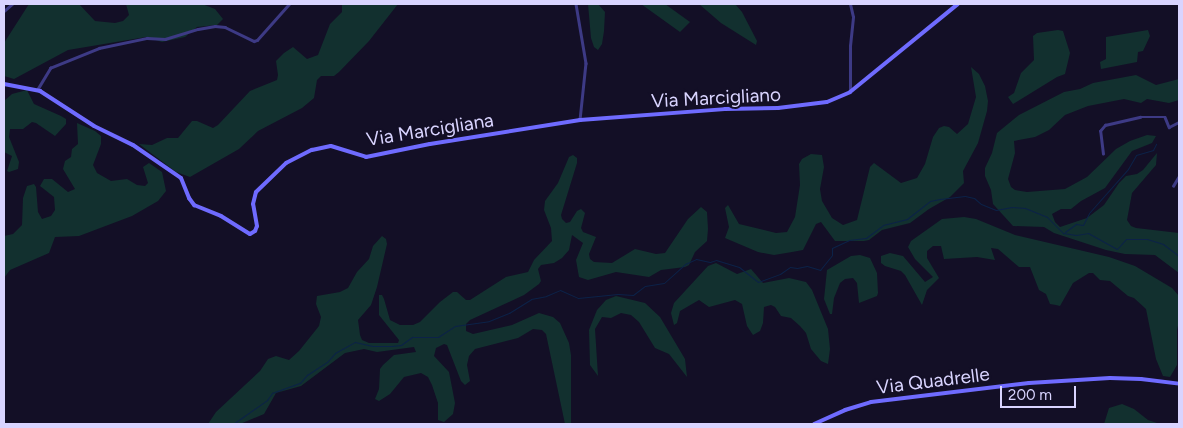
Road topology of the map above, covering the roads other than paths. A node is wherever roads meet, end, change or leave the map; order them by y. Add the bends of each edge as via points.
1 (12, 4) edge
2 (290, 4) edge
3 (576, 4) edge
4 (850, 4) edge
5 (958, 4) edge
6 (4, 11) edge
7 (4, 84) edge
8 (37, 90) junction
9 (850, 92) junction
10 (580, 120) junction
11 (1179, 122) edge
12 (1103, 154) dead end
13 (1179, 176) edge
14 (1173, 186) dead end
15 (1179, 384) edge
16 (814, 424) edge

1 - 6 street
2 - 8 street via 258,40 215,26 165,39 147,38 99,48 50,68
3 - 10 street via 586,63
4 - 9 street via 853,17
5 - 9 street, Via Marcigliano
7 - 8 street, Via Marcigliana
8 - 10 street, Via Marcigliana via 150,156 182,178 194,205 221,216 248,234 258,226 253,204 256,192 287,162 312,150 331,146 359,156 372,156
9 - 10 street, Via Marcigliano via 832,101 792,107
11 - 12 street via 1169,128 1165,117 1142,117 1105,125 1100,131
13 - 14 street
15 - 16 street, Via Quadrelle via 1110,378 1029,383 871,402

